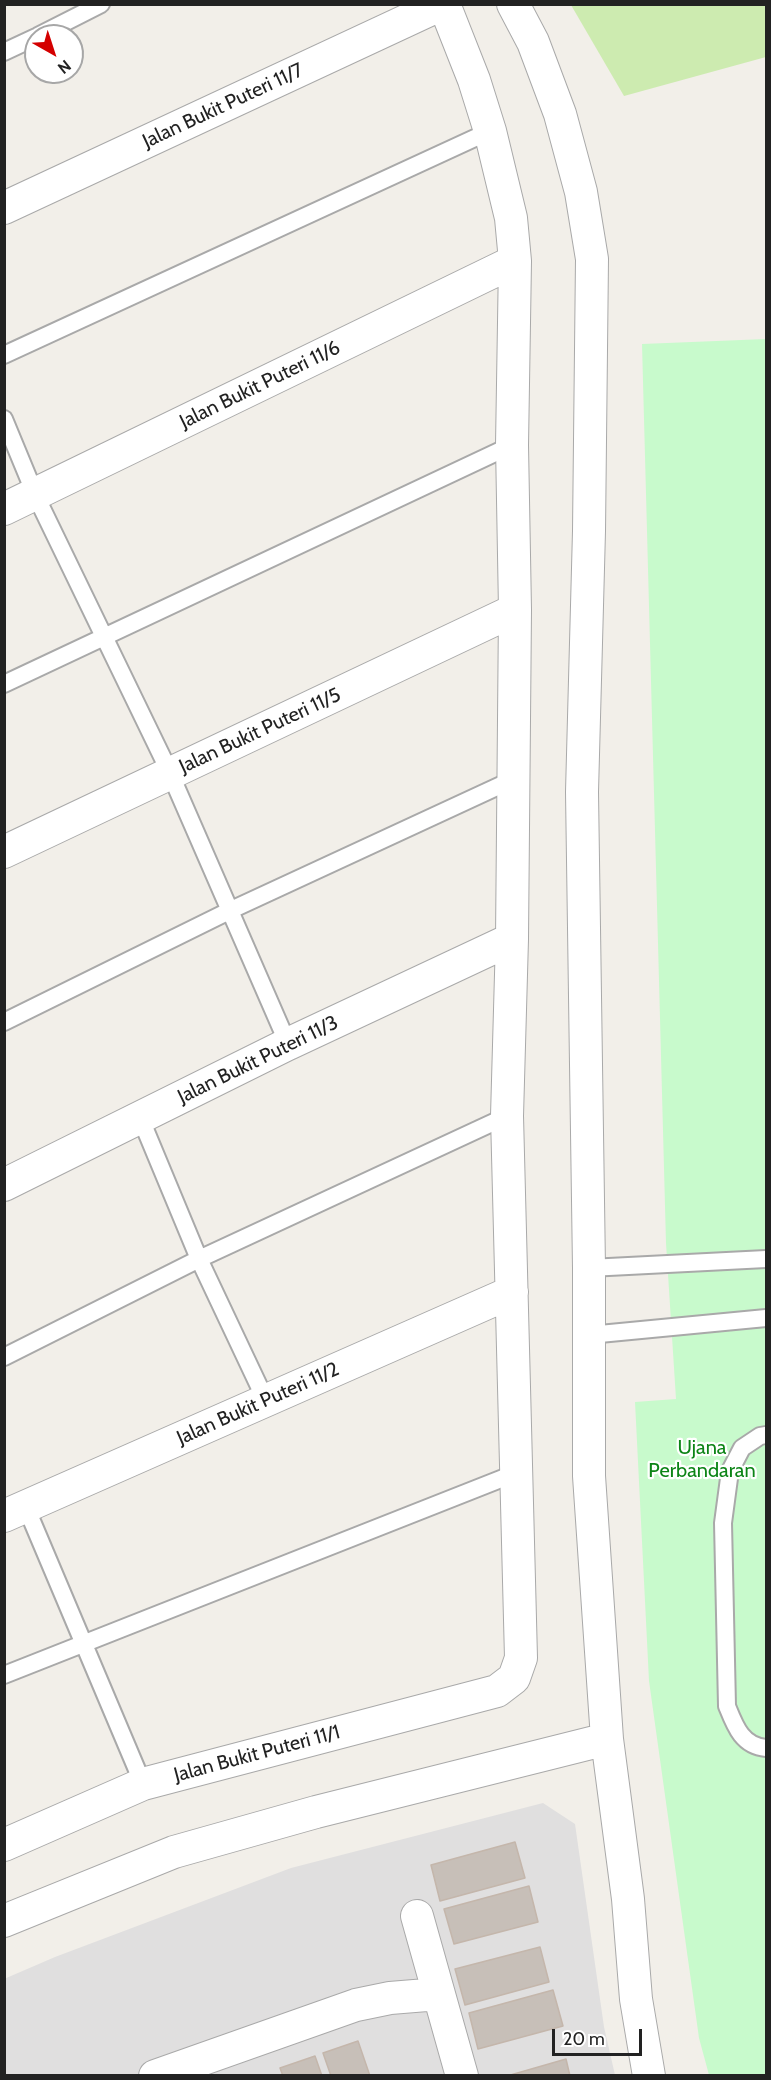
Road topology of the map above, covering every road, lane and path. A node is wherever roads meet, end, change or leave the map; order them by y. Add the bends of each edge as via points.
1 (101, 4) edge
2 (443, 4) edge
3 (513, 4) edge
4 (61, 24) edge
5 (24, 42) edge
6 (4, 52) edge
7 (490, 131) junction
8 (4, 208) edge
9 (514, 261) junction
10 (4, 356) edge
11 (4, 419) edge
12 (512, 445) junction
13 (35, 494) junction
14 (4, 509) edge
15 (515, 609) junction
16 (104, 637) junction
17 (4, 684) edge
18 (170, 773) junction
19 (514, 779) junction
20 (4, 852) edge
21 (231, 910) junction
22 (513, 939) junction
23 (4, 1022) edge
24 (288, 1044) junction
25 (507, 1116) junction
26 (140, 1117) junction
27 (4, 1185) edge
28 (199, 1259) junction
29 (766, 1259) edge
30 (590, 1268) junction
31 (512, 1292) junction
32 (766, 1318) edge
33 (589, 1335) junction
34 (4, 1357) edge
35 (266, 1401) junction
36 (766, 1435) edge
37 (516, 1473) junction
38 (15, 1512) edge
39 (84, 1644) junction
40 (4, 1675) edge
41 (607, 1739) junction
42 (766, 1748) edge
43 (143, 1784) junction
44 (4, 1845) edge
45 (417, 1916) dead end
46 (4, 1921) edge
47 (439, 1994) junction
48 (155, 2076) edge
49 (462, 2076) edge
50 (649, 2076) edge

1 - 4 lane
2 - 7 street
2 - 8 street, Jalan Bukit Puteri 11/7
3 - 30 street via 533,42 560,114 581,192 592,259 582,792
5 - 6 lane
7 - 9 street via 511,218
7 - 10 lane
9 - 12 street
9 - 13 street, Jalan Bukit Puteri 11/6
11 - 13 lane
12 - 15 street
12 - 16 lane
13 - 14 street, Jalan Bukit Puteri 11/6
13 - 16 lane
15 - 18 street, Jalan Bukit Puteri 11/5
15 - 19 street
16 - 17 lane
16 - 18 lane
18 - 20 street, Jalan Bukit Puteri 11/5
18 - 21 lane
19 - 21 lane
19 - 22 street
21 - 23 lane
21 - 24 lane
22 - 24 street, Jalan Bukit Puteri 11/3
22 - 25 street
24 - 26 street, Jalan Bukit Puteri 11/3
25 - 28 lane
25 - 31 street
26 - 27 street, Jalan Bukit Puteri 11/3
26 - 28 lane
28 - 34 lane
28 - 35 lane
29 - 30 lane
30 - 33 street
31 - 35 street, Jalan Bukit Puteri 11/2
31 - 37 street
32 - 33 lane
33 - 41 street via 589,1476
35 - 38 street, Jalan Bukit Puteri 11/2
36 - 42 lane via 742,1448 730,1470 723,1522 726,1706 745,1740
37 - 39 lane
37 - 43 street, Jalan Bukit Puteri 11/1 via 521,1658 514,1678 496,1691
38 - 39 lane
39 - 40 lane
39 - 43 lane
41 - 46 street via 174,1852
41 - 50 street via 628,1899 636,1999
43 - 44 street, Jalan Bukit Puteri 11/1
45 - 47 street
47 - 48 street via 356,2005
47 - 49 street

